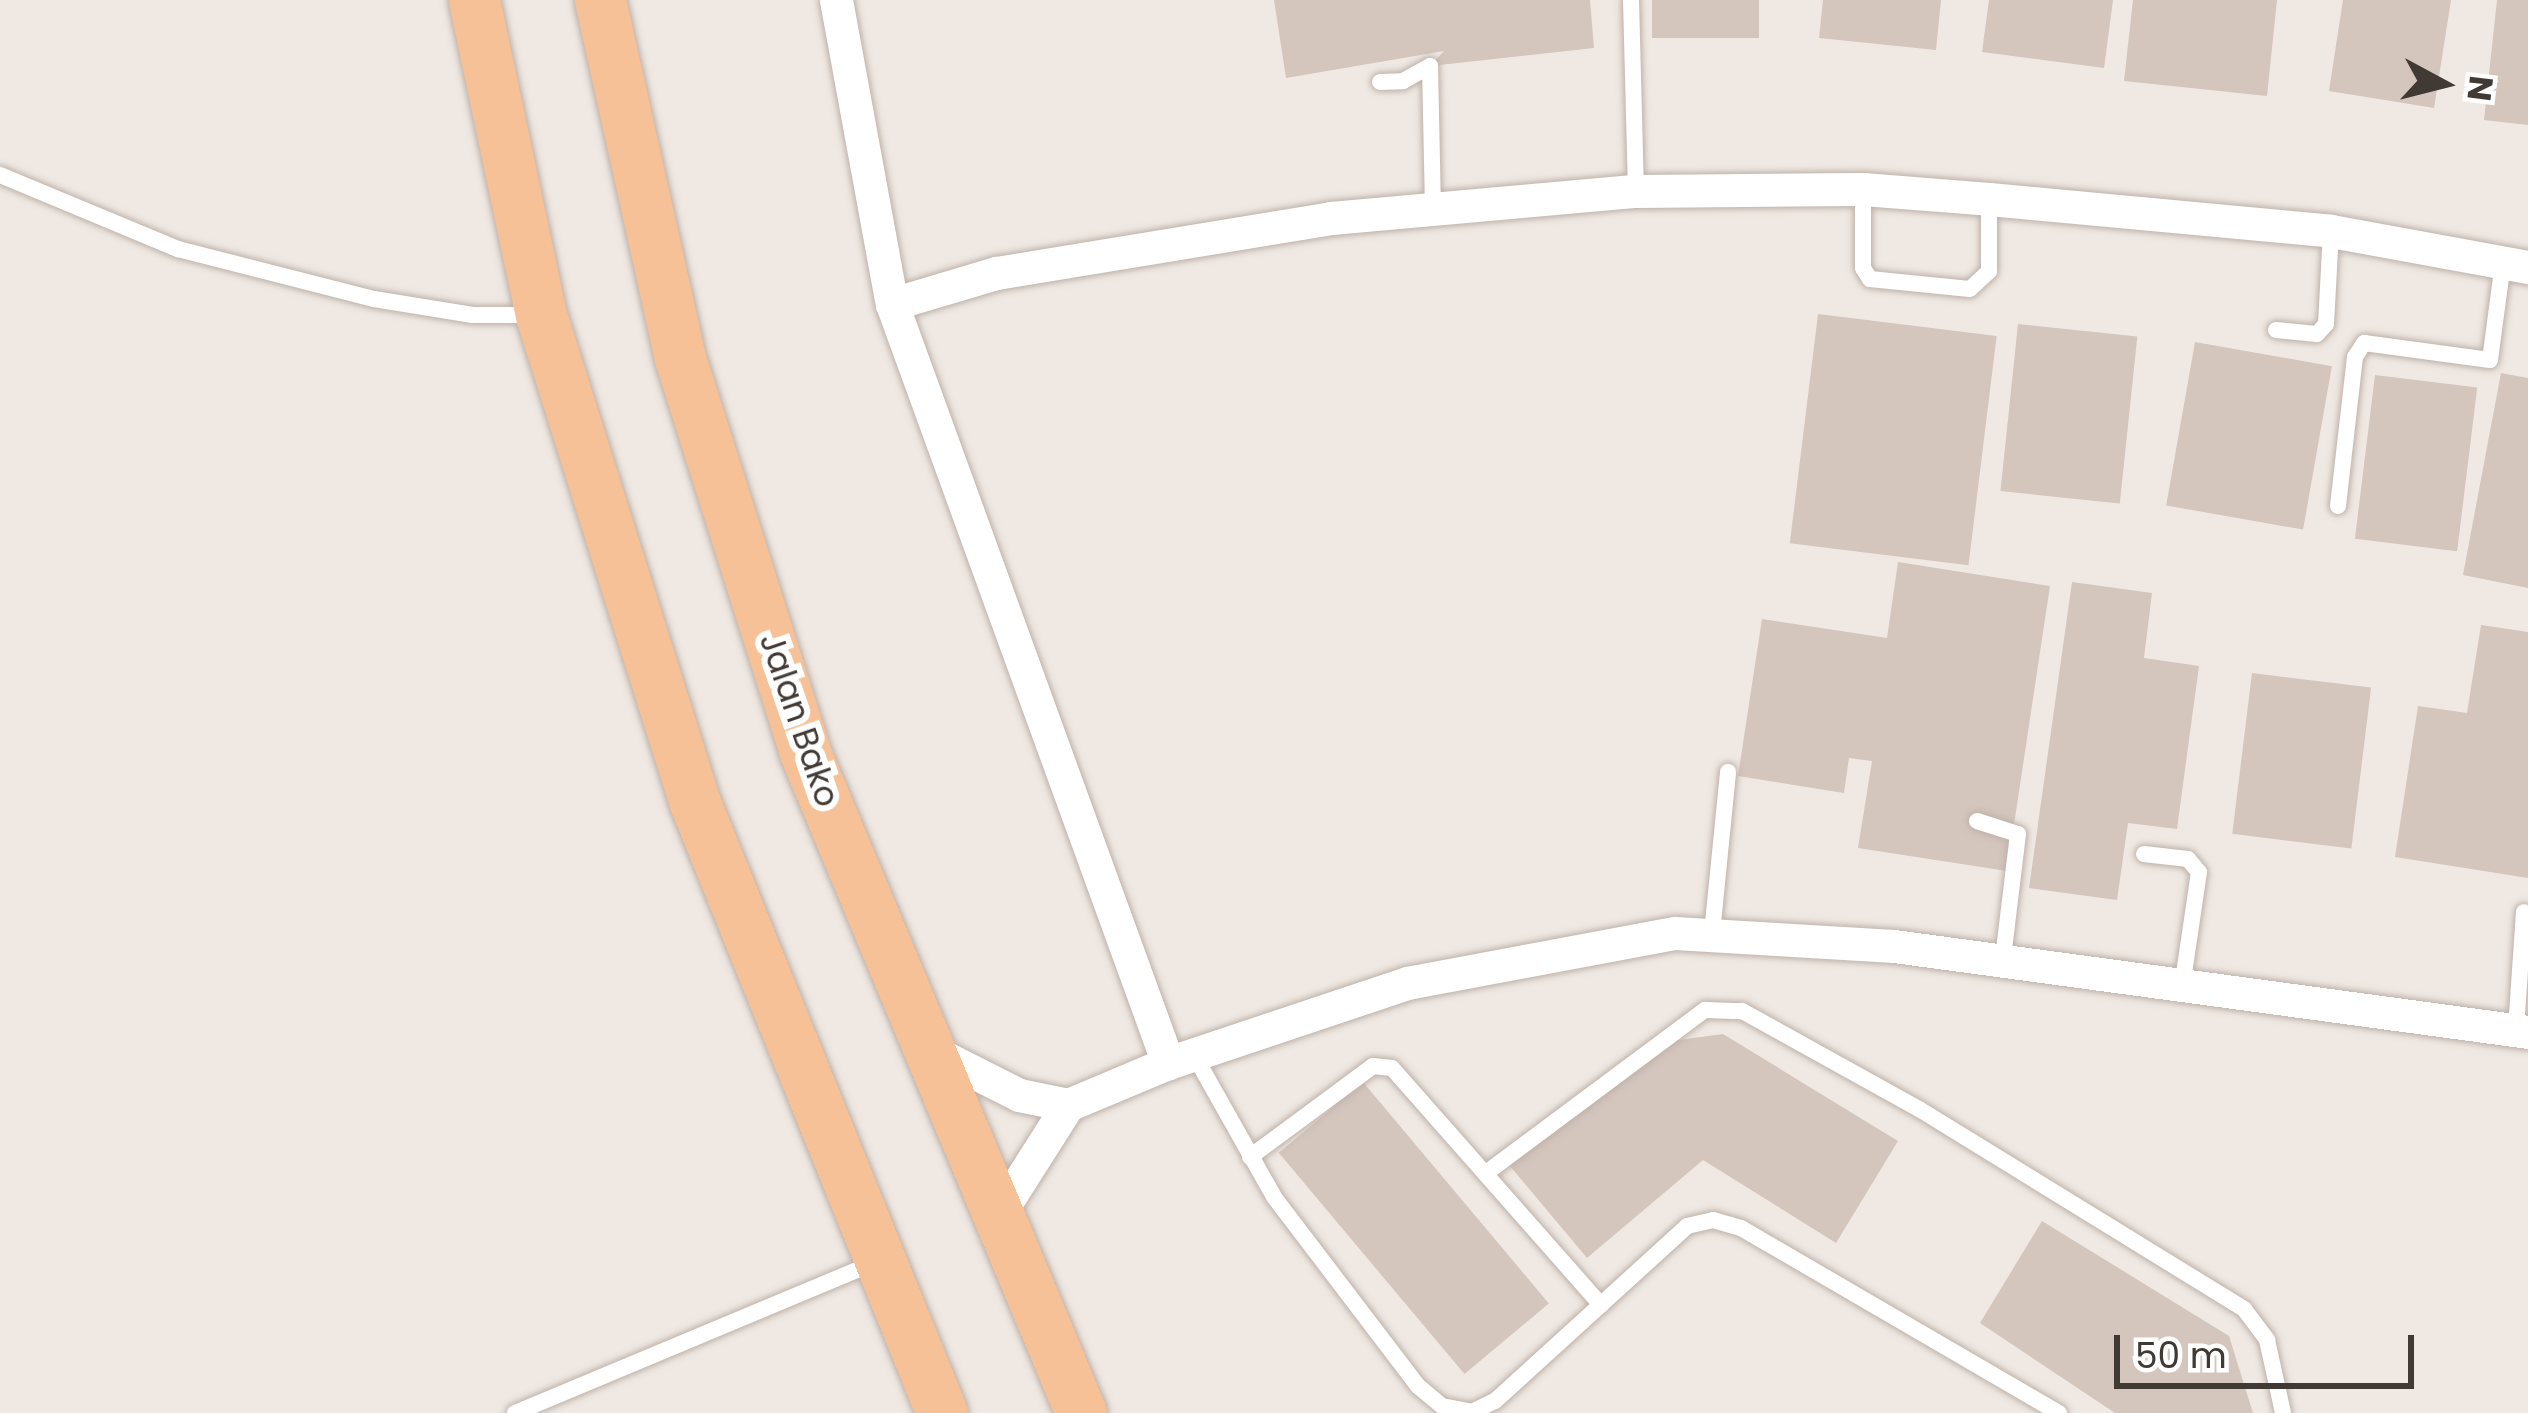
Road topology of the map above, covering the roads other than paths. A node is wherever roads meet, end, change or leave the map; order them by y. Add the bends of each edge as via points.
1 (474, 0) edge
2 (600, 0) edge
3 (836, 0) edge
4 (1631, 0) edge
5 (1380, 82) dead end
6 (0, 175) edge
7 (1862, 189) junction
8 (1636, 191) junction
9 (1989, 199) junction
10 (1433, 205) junction
11 (2331, 231) junction
12 (2515, 265) edge
13 (892, 304) junction
14 (541, 315) junction
15 (2276, 331) dead end
16 (2338, 506) dead end
17 (1728, 772) dead end
18 (1977, 821) dead end
19 (2144, 854) dead end
20 (2524, 912) dead end
21 (1712, 933) junction
22 (2003, 958) junction
23 (2183, 981) junction
24 (2522, 1031) edge
25 (932, 1051) junction
26 (1180, 1058) junction
27 (1068, 1105) junction
28 (1250, 1157) junction
29 (1486, 1173) junction
30 (1000, 1212) junction
31 (879, 1261) junction
32 (1601, 1305) junction
33 (515, 1413) edge
34 (943, 1413) edge
35 (1081, 1413) edge
36 (2059, 1413) edge
37 (2284, 1413) edge

1 - 14 main road
2 - 25 main road, Jalan Bako via 680,358 804,750
3 - 13 street
4 - 8 lane
5 - 10 lane via 1403,81 1430,65
6 - 14 lane via 178,249 473,315
7 - 8 street
7 - 9 street
7 - 9 lane via 1870,279 1970,290 1989,271
8 - 10 street
9 - 11 street
10 - 13 street via 996,272
11 - 12 street
11 - 15 lane via 2326,325 2317,334
12 - 16 lane via 2490,360 2364,343 2355,357
13 - 26 street
14 - 31 main road via 695,802
17 - 21 lane
18 - 22 lane via 2018,834
19 - 23 lane via 2188,859 2199,872
20 - 24 lane
21 - 22 street
21 - 26 street via 1642,937 1407,983
22 - 23 street
23 - 24 street
25 - 27 street via 1018,1095
25 - 30 main road, Jalan Bako
26 - 27 street
26 - 28 lane
27 - 30 street
28 - 29 lane via 1373,1066 1407,1081
28 - 32 lane via 1418,1386 1442,1406 1484,1408
29 - 32 lane
29 - 37 lane via 1705,1010 1742,1012 1919,1109 2244,1309 2266,1340
30 - 35 main road, Jalan Bako
31 - 33 lane
31 - 34 main road
32 - 36 lane via 1687,1226 1724,1221

